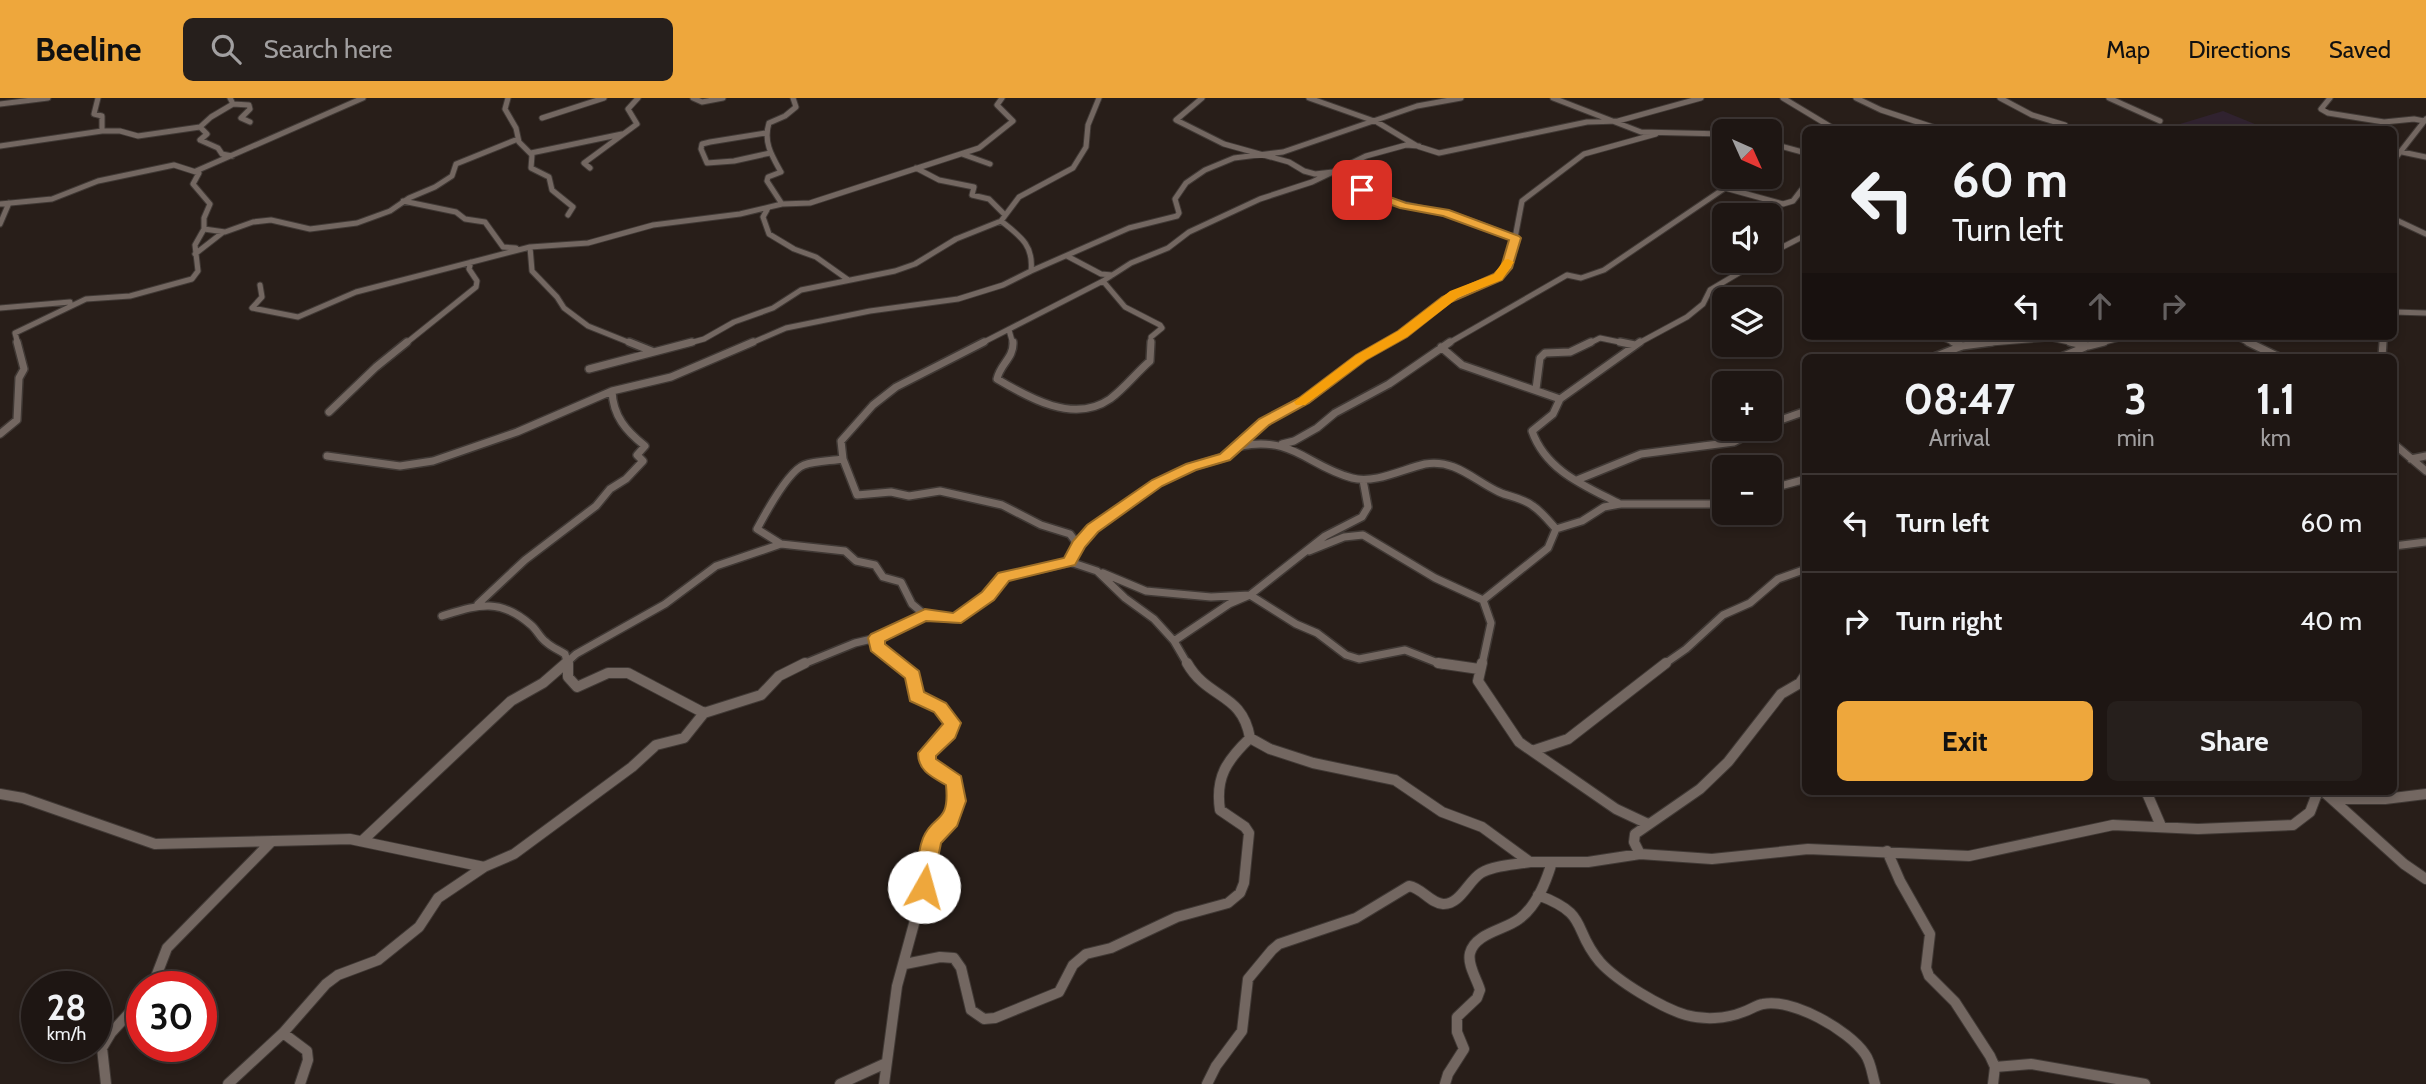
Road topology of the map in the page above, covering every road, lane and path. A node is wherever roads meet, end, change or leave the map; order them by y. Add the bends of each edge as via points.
1 (9, 98) edge
2 (48, 98) edge
3 (97, 98) edge
4 (363, 98) edge
5 (509, 98) edge
6 (604, 98) edge
7 (638, 98) edge
8 (693, 98) edge
9 (723, 98) edge
10 (793, 98) edge
11 (1002, 98) edge
12 (1202, 98) edge
13 (1309, 98) edge
14 (1461, 98) edge
15 (1553, 98) edge
16 (1701, 98) edge
17 (1783, 98) edge
18 (1856, 98) edge
19 (2000, 98) edge
20 (2109, 98) edge
21 (2330, 98) edge
22 (1095, 100) edge
23 (231, 101) edge
24 (1, 103) edge
25 (542, 118) dead end
26 (2425, 120) edge
27 (2160, 121) dead end
28 (250, 122) dead end
29 (1377, 122) junction
30 (1609, 122) junction
31 (1829, 126) edge
32 (1932, 126) edge
33 (2065, 126) edge
34 (200, 127) junction
35 (102, 131) junction
36 (766, 133) junction
37 (625, 134) junction
38 (1656, 134) junction
39 (1712, 134) edge
40 (518, 139) junction
41 (0, 146) edge
42 (1419, 146) junction
43 (1782, 147) edge
44 (1802, 152) edge
45 (2402, 152) junction
46 (531, 153) junction
47 (770, 153) junction
48 (962, 155) junction
49 (1262, 155) junction
50 (232, 156) junction
51 (2397, 157) edge
52 (2426, 158) edge
53 (990, 164) dead end
54 (590, 167) dead end
55 (916, 168) junction
56 (196, 171) junction
57 (1333, 172) junction
58 (1802, 189) edge
59 (403, 201) junction
60 (9, 203) junction
61 (0, 204) edge
62 (782, 204) junction
63 (768, 208) junction
64 (568, 215) dead end
65 (1003, 218) junction
66 (2397, 220) edge
67 (0, 224) edge
68 (204, 229) junction
69 (225, 232) junction
70 (2426, 234) edge
71 (1802, 237) edge
72 (1515, 238) junction
73 (1782, 247) edge
74 (526, 248) junction
75 (195, 254) junction
76 (1067, 256) junction
77 (471, 261) junction
78 (1031, 271) junction
79 (1739, 273) edge
80 (1112, 275) junction
81 (847, 279) junction
82 (1103, 281) junction
83 (260, 285) dead end
84 (80, 301) junction
85 (0, 308) edge
86 (2397, 312) edge
87 (2426, 313) edge
88 (1009, 330) junction
89 (1948, 340) edge
90 (2029, 340) edge
91 (2060, 340) edge
92 (2111, 340) edge
93 (2243, 340) edge
94 (1635, 345) junction
95 (1962, 346) junction
96 (2088, 346) junction
97 (1441, 347) junction
98 (654, 352) junction
99 (1942, 354) edge
100 (2068, 354) edge
101 (2272, 354) edge
102 (589, 369) dead end
103 (1536, 389) junction
104 (612, 391) junction
105 (1560, 399) junction
106 (329, 412) dead end
107 (1802, 412) edge
108 (1782, 419) edge
109 (0, 434) edge
110 (1736, 441) edge
111 (1282, 444) junction
112 (1240, 446) junction
113 (2397, 446) edge
114 (327, 456) dead end
115 (2426, 457) edge
116 (2411, 458) junction
117 (843, 459) junction
118 (2426, 471) edge
119 (1363, 480) junction
120 (1577, 480) junction
121 (1802, 480) edge
122 (1782, 485) edge
123 (1620, 504) junction
124 (1712, 504) edge
125 (1556, 529) junction
126 (2426, 542) edge
127 (781, 544) junction
128 (1078, 545) junction
129 (2397, 546) edge
130 (1300, 554) junction
131 (1070, 562) junction
132 (1802, 570) edge
133 (1097, 571) junction
134 (1250, 595) junction
135 (1483, 600) junction
136 (477, 605) junction
137 (925, 615) junction
138 (442, 616) dead end
139 (876, 638) junction
140 (1174, 640) junction
141 (568, 662) junction
142 (1479, 669) junction
143 (1802, 681) edge
144 (704, 713) junction
145 (1250, 738) junction
146 (1532, 751) junction
147 (0, 794) edge
148 (2426, 794) edge
149 (2148, 795) edge
150 (2319, 795) edge
151 (2326, 795) edge
152 (2332, 799) junction
153 (1648, 824) junction
154 (2161, 826) junction
155 (362, 841) junction
156 (271, 842) junction
157 (1887, 851) junction
158 (1640, 854) junction
159 (1530, 862) junction
160 (1552, 862) junction
161 (484, 867) junction
162 (2426, 879) edge
163 (1538, 895) junction
164 (905, 964) junction
165 (159, 971) edge
166 (126, 1017) edge
167 (283, 1032) junction
168 (886, 1063) junction
169 (1995, 1066) junction
170 (106, 1084) edge
171 (228, 1084) edge
172 (300, 1084) edge
173 (840, 1084) edge
174 (884, 1084) edge
175 (1207, 1084) edge
176 (1445, 1084) edge
177 (1875, 1084) edge
178 (1993, 1084) edge
179 (2145, 1084) edge

1 - 24 street
2 - 24 street
3 - 35 street via 94,114 102,116
4 - 50 street
5 - 40 street via 505,109
6 - 25 street
7 - 37 street via 628,109 636,124
8 - 9 street via 702,103
10 - 36 street via 796,107 769,123
11 - 48 street via 997,105 1013,118 1012,124
12 - 49 street via 1176,121 1222,143
13 - 29 street
14 - 29 street via 1418,106
15 - 30 street via 1581,106
16 - 30 street
17 - 31 street
18 - 32 street
19 - 33 street
20 - 27 street
21 - 26 street via 2321,109 2328,113 2384,122
22 - 65 street via 1086,147 1073,168 1019,197
23 - 28 street via 249,105 241,118
23 - 34 street
26 - 45 street
29 - 42 street
29 - 49 street
30 - 38 street
30 - 42 street via 1513,135 1444,153
34 - 35 street via 144,136
34 - 50 street via 207,134 201,141
35 - 41 street
36 - 47 street
36 - 47 street via 709,142 701,149 707,163
37 - 46 street
37 - 54 street via 584,163
38 - 39 street
38 - 72 street via 1578,157 1522,201
40 - 46 street
40 - 59 street via 456,164 448,179
42 - 57 street via 1369,155
43 - 44 street
45 - 51 street
45 - 52 street
46 - 64 street via 531,168 549,177 552,190 571,203
47 - 62 street via 781,172 766,179
48 - 53 street
48 - 55 street
49 - 57 street via 1315,174
49 - 76 street via 1224,161 1186,183 1175,199 1177,216 1132,227
50 - 56 street
55 - 62 street via 810,202
55 - 65 street via 939,180 974,187 973,196 989,199
56 - 60 street via 174,165 98,181 58,197
56 - 68 street via 199,176 193,184 209,204
57 - 72 street via 1378,197 1446,213
57 - 80 street via 1189,232
58 - 97 street via 1793,201 1783,204 1726,188 1604,270 1579,278 1567,275
59 - 69 street via 390,211 349,225 310,229 261,221
59 - 74 street via 485,222 503,247
60 - 61 street
60 - 67 street
62 - 63 street
63 - 74 street via 653,225 575,245
63 - 81 street via 763,217 769,234 816,257
65 - 78 street via 1030,247 1034,257
65 - 81 street via 915,264
66 - 70 street
68 - 69 street
68 - 75 street via 197,238
69 - 75 street
71 - 73 street
72 - 112 street via 1506,268 1498,277 1446,299 1403,334 1264,422
74 - 77 street
74 - 98 street via 532,274 559,299 563,309 589,326
75 - 84 street via 198,271 189,280 130,296
76 - 78 street
76 - 80 street
77 - 83 street via 338,298 298,317 252,308 262,297
77 - 106 street via 476,287 376,367
78 - 104 street via 958,299 786,328 671,377
79 - 94 street via 1710,290 1705,303 1687,317
80 - 82 street
81 - 98 street via 801,290 704,339
82 - 88 street
82 - 88 street via 1115,299 1140,316 1156,320 1162,328 1152,337 1150,361 1106,402 1083,408 1043,403 997,379 1015,348
84 - 85 street
84 - 109 street via 15,333 24,369 19,378 17,420
86 - 87 street
88 - 117 street via 888,393 843,438 839,445
89 - 95 street
90 - 95 street
91 - 96 street
92 - 96 street
93 - 101 street
94 - 103 street via 1600,338 1570,352 1544,354
94 - 105 street
95 - 99 street
96 - 100 street
97 - 103 street via 1462,365
97 - 111 street via 1317,428
98 - 102 street
103 - 105 street
104 - 114 street via 517,432 414,466
104 - 136 street via 622,426 645,446 637,455 643,461
105 - 120 street via 1553,414 1532,433 1546,458
107 - 108 street
110 - 120 street via 1641,454
111 - 112 street via 1265,440
111 - 119 street
112 - 128 street via 1221,460 1191,467 1157,483 1092,528
113 - 116 street
115 - 116 street
116 - 118 street
117 - 127 street via 803,465 782,487 757,525 761,533
117 - 128 street via 857,495 891,492 909,496 940,491 1002,505 1070,534
119 - 125 street via 1445,464 1527,502
119 - 130 street via 1366,513
120 - 123 street
121 - 122 street
123 - 124 street
123 - 125 street
125 - 135 street via 1548,548
126 - 129 street
127 - 137 street via 845,551 856,561 872,564 883,577 901,582 912,604
127 - 141 street via 716,566 668,602
128 - 131 street
130 - 134 street
130 - 135 street via 1344,537 1363,535 1435,578
131 - 133 street
131 - 137 street via 1004,577 988,596 956,619
132 - 146 street via 1779,579 1751,603 1723,615 1686,649 1567,739 1544,743
133 - 134 street via 1146,590 1211,597
133 - 140 street
134 - 140 street
134 - 142 street via 1352,657 1405,650 1444,665
135 - 142 street via 1491,623
136 - 138 street
136 - 141 street via 503,608 536,629
137 - 139 street
139 - 144 street via 792,668 761,695
139 - 164 street via 877,646 913,675 916,696 940,707 952,723 949,733 926,757 932,768 954,781 956,806 930,846
140 - 145 street via 1196,679 1241,710
141 - 144 street via 568,677 578,687 608,673 628,673
141 - 155 street via 511,701
142 - 146 street via 1483,692 1513,736
143 - 153 street via 1781,694 1728,762 1700,789
144 - 161 street via 684,738 656,745 514,854
145 - 159 street via 1313,763 1395,780 1442,812 1482,827
145 - 164 street via 1225,763 1218,782 1220,810 1245,827 1250,840 1244,883 1228,903 1177,917 1111,948 1086,954 1073,965 1059,992 995,1018 984,1019 971,1010 961,968 954,958
146 - 153 street via 1616,809
147 - 156 street via 155,844
148 - 152 street
149 - 154 street
150 - 154 street via 2310,812 2293,825
151 - 152 street
152 - 162 street
153 - 158 street via 1633,838
154 - 157 street via 2098,826 1969,856
155 - 156 street via 308,838
155 - 161 street
156 - 165 street via 167,948
157 - 158 street via 1789,850 1712,859
157 - 169 street via 1930,934 1929,976 1955,1002
158 - 160 street
159 - 160 street
159 - 175 street via 1477,875 1444,904 1409,886 1356,918 1279,944 1248,979 1242,1031
160 - 163 street
161 - 167 street via 438,898 419,927 379,960 333,978
163 - 176 street via 1519,920 1481,939 1470,953 1480,990 1457,1017 1464,1049 1448,1071
163 - 177 street via 1573,914 1603,965 1668,1007 1695,1017 1727,1018 1764,1003 1787,1004 1857,1044
164 - 168 street via 897,986
166 - 170 street via 102,1048
167 - 171 street
167 - 172 street via 307,1051
168 - 173 street
168 - 174 street
169 - 178 street
169 - 179 street via 2031,1064

